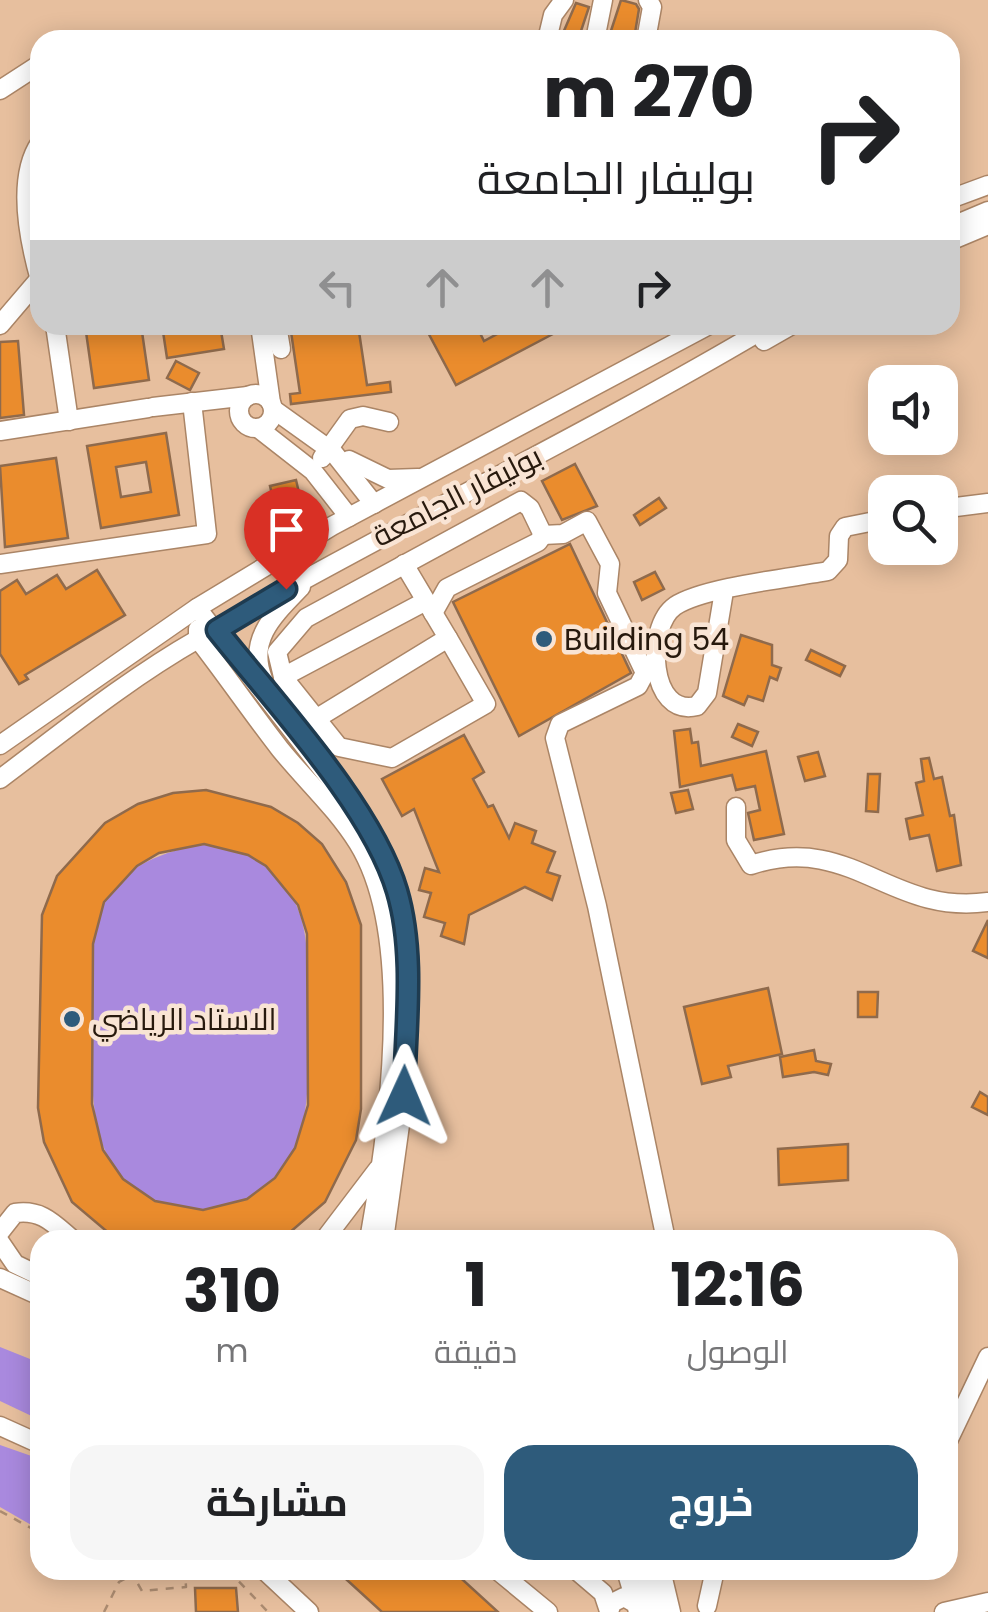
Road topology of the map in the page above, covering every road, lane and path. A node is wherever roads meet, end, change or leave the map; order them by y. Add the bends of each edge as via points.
1 (564, 0) edge
2 (603, 0) edge
3 (648, 0) edge
4 (550, 30) edge
5 (597, 30) edge
6 (648, 30) edge
7 (30, 70) edge
8 (0, 90) edge
9 (30, 160) edge
10 (988, 186) edge
11 (960, 196) edge
12 (988, 211) edge
13 (30, 214) edge
14 (960, 222) edge
15 (988, 224) edge
16 (960, 237) edge
17 (30, 291) edge
18 (0, 326) edge
19 (56, 335) edge
20 (261, 335) edge
21 (279, 335) edge
22 (690, 335) edge
23 (753, 335) edge
24 (772, 335) edge
25 (281, 349) dead end
26 (248, 396) junction
27 (218, 398) junction
28 (646, 399) junction
29 (192, 402) junction
30 (272, 406) junction
31 (239, 414) junction
32 (70, 421) junction
33 (389, 422) dead end
34 (258, 428) junction
35 (0, 431) edge
36 (330, 451) junction
37 (437, 472) junction
38 (318, 477) junction
39 (988, 503) edge
40 (374, 504) junction
41 (958, 506) edge
42 (349, 517) junction
43 (868, 522) edge
44 (317, 535) junction
45 (543, 535) junction
46 (0, 564) edge
47 (404, 564) junction
48 (320, 568) junction
49 (724, 592) junction
50 (429, 607) junction
51 (196, 608) junction
52 (217, 630) junction
53 (448, 638) junction
54 (198, 639) junction
55 (283, 676) junction
56 (271, 698) junction
57 (314, 720) junction
58 (0, 745) edge
59 (339, 747) junction
60 (313, 768) junction
61 (0, 779) edge
62 (736, 806) dead end
63 (988, 902) edge
64 (382, 1164) junction
65 (61, 1230) edge
66 (332, 1230) edge
67 (371, 1230) edge
68 (385, 1230) edge
69 (664, 1230) edge
70 (0, 1232) edge
71 (0, 1242) edge
72 (30, 1271) edge
73 (0, 1278) edge
74 (30, 1292) edge
75 (988, 1358) edge
76 (0, 1418) edge
77 (958, 1420) edge
78 (0, 1426) edge
79 (30, 1430) edge
80 (30, 1440) edge
81 (0, 1511) edge
82 (30, 1528) edge
83 (122, 1580) edge
84 (136, 1580) edge
85 (186, 1580) edge
86 (238, 1580) edge
87 (275, 1580) edge
88 (291, 1580) edge
89 (492, 1580) edge
90 (510, 1580) edge
91 (587, 1580) edge
92 (629, 1580) edge
93 (647, 1580) edge
94 (663, 1580) edge
95 (664, 1580) edge
96 (714, 1580) edge
97 (988, 1602) edge
98 (707, 1606) dead end
99 (637, 1608) edge
100 (609, 1611) edge
101 (104, 1612) edge
102 (268, 1612) edge
103 (309, 1612) edge
104 (324, 1612) edge
105 (530, 1612) edge
106 (548, 1612) edge
107 (655, 1612) edge
108 (672, 1612) edge
109 (680, 1612) edge
110 (944, 1612) edge

1 - 4 street
2 - 5 street
3 - 6 street
7 - 8 street
9 - 13 street
10 - 11 street
12 - 14 street
15 - 16 street
17 - 18 street
19 - 32 street
20 - 30 street
21 - 25 street
22 - 37 street, بوليفار الجامعة
23 - 28 street, بوليفار الجامعة
24 - 28 street
26 - 27 street
26 - 30 street via 261,394
26 - 31 street
27 - 29 street
27 - 31 street
28 - 48 street, بوليفار الجامعة
29 - 32 street
29 - 46 street via 208,534
30 - 34 street via 270,422
30 - 36 street
31 - 34 street
32 - 35 street
33 - 36 street via 350,419
34 - 38 street
36 - 37 street via 388,479
36 - 38 street
36 - 40 street
37 - 40 street, بوليفار الجامعة
38 - 42 street
38 - 44 street via 328,509
39 - 41 street
40 - 42 street, بوليفار الجامعة
42 - 44 street, بوليفار الجامعة
43 - 49 street via 845,528 838,560 828,570
44 - 51 street, بوليفار الجامعة
45 - 47 street via 521,501
45 - 50 street via 447,588
45 - 69 street via 563,534 587,521 610,564 607,593 644,673 638,686 560,724 556,738
47 - 50 street
47 - 55 street via 306,618 277,652
48 - 52 street, بوليفار الجامعة
48 - 56 street via 272,617 257,643 256,662
49 - 49 street via 677,605 656,630 661,686 678,706 697,706 707,693
50 - 53 street
50 - 55 street
51 - 52 street
51 - 54 street
51 - 58 street, بوليفار الجامعة
52 - 54 street, بوليفار الجامعة
52 - 56 street
53 - 57 street
53 - 59 street via 486,704 392,758
54 - 60 street via 283,753
54 - 61 street, بوليفار الجامعة
55 - 57 street
56 - 60 street
57 - 59 street
59 - 60 street
60 - 64 street via 358,843 383,902 390,946
60 - 68 street via 380,847 402,917 404,1096
62 - 63 street via 736,840 751,865 807,854 943,906
64 - 66 street
64 - 67 street
65 - 70 street via 29,1211 16,1213
71 - 72 street via 15,1264
73 - 74 street
75 - 77 street
76 - 79 street
78 - 80 street
81 - 82 path
83 - 101 path
84 - 85 path via 142,1591 186,1587
86 - 102 path
87 - 103 street
88 - 104 street
89 - 105 street
90 - 106 street
91 - 100 street
92 - 99 street
93 - 107 street
94 - 108 street
95 - 109 street
96 - 98 street
97 - 110 street
99 - 100 street via 620,1598

